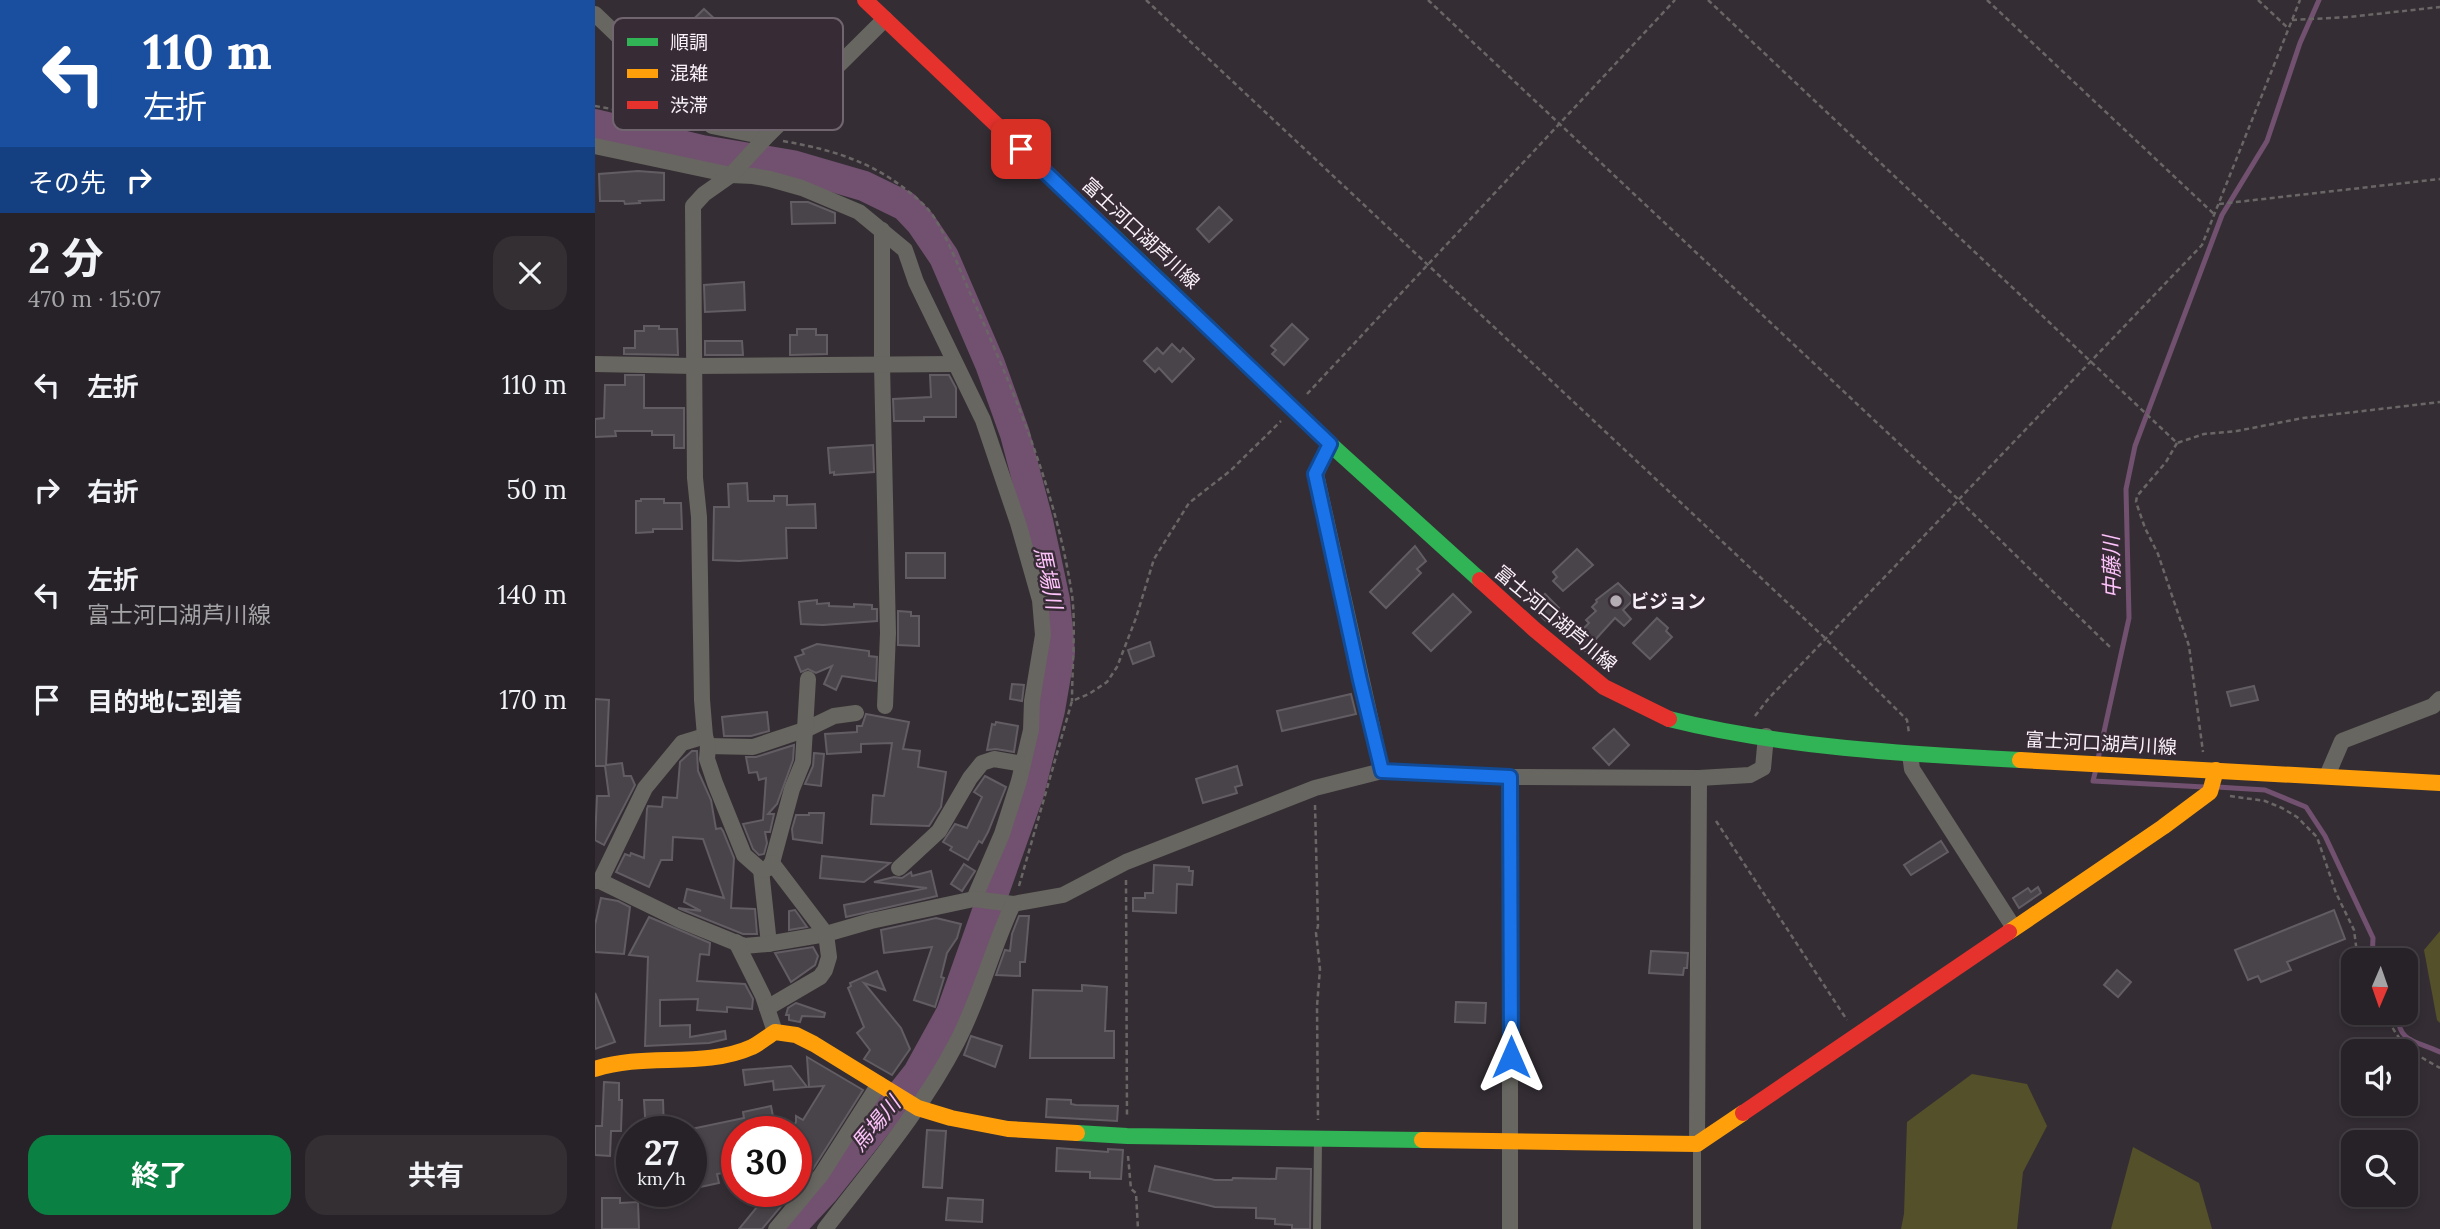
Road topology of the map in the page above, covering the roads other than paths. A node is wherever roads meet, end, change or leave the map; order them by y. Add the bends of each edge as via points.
1 (865, 0) edge
2 (595, 14) edge
3 (885, 19) junction
4 (613, 31) edge
5 (843, 61) edge
6 (732, 130) edge
7 (773, 130) edge
8 (766, 137) junction
9 (595, 146) edge
10 (731, 176) junction
11 (882, 230) junction
12 (595, 364) edge
13 (954, 364) junction
14 (881, 365) junction
15 (694, 366) junction
16 (1330, 444) junction
17 (808, 679) dead end
18 (2438, 704) edge
19 (885, 706) dead end
20 (856, 713) dead end
21 (807, 729) junction
22 (1766, 736) junction
23 (707, 741) junction
24 (1910, 754) junction
25 (1023, 764) junction
26 (2210, 770) junction
27 (1382, 771) junction
28 (2327, 776) junction
29 (1510, 777) junction
30 (1699, 778) junction
31 (2440, 783) edge
32 (767, 867) junction
33 (899, 868) dead end
34 (597, 881) edge
35 (974, 899) junction
36 (1010, 904) junction
37 (2014, 928) junction
38 (827, 934) junction
39 (736, 942) junction
40 (769, 944) junction
41 (767, 1008) junction
42 (775, 1032) junction
43 (595, 1069) edge
44 (879, 1084) junction
45 (918, 1108) junction
46 (1318, 1138) junction
47 (1511, 1141) junction
48 (1697, 1144) junction
49 (776, 1229) edge
50 (825, 1229) edge
51 (1317, 1229) edge
52 (1510, 1229) edge
53 (1697, 1229) edge

1 - 3 main road, 富士河口湖芦川線
2 - 4 street
3 - 5 street
3 - 16 main road, 富士河口湖芦川線
6 - 8 street
7 - 8 street
8 - 10 street
9 - 10 street
10 - 11 street via 753,176 802,188 859,212
10 - 15 street via 693,206
11 - 13 street via 905,250
11 - 14 street
12 - 15 street
13 - 14 street
13 - 25 street via 983,420 1040,600 1043,635
14 - 15 street
14 - 19 street via 888,633
15 - 23 street
16 - 22 main road, 富士河口湖芦川線 via 1604,687 1670,719
16 - 27 street via 1315,474
17 - 21 street
18 - 28 street via 2342,741
20 - 21 street via 834,716
21 - 23 street via 753,747
21 - 32 street via 803,762
22 - 24 main road, 富士河口湖芦川線
22 - 30 street via 1763,768 1750,775
23 - 32 street via 707,759 744,855
23 - 34 street via 682,743 645,788
24 - 26 main road, 富士河口湖芦川線
24 - 37 street via 1912,769
25 - 33 street via 994,759 982,763 939,831
25 - 35 street via 1002,834
26 - 28 main road, 富士河口湖芦川線
26 - 37 main road via 2210,792
27 - 29 street
27 - 36 street via 1315,788 1126,862 1063,895
28 - 31 main road, 富士河口湖芦川線
29 - 30 street
29 - 47 street
30 - 48 street
32 - 38 street
32 - 40 street
34 - 39 street
35 - 36 street
35 - 38 street
36 - 45 street via 958,1041
37 - 48 main road
38 - 40 street
38 - 41 street via 825,970
39 - 40 street via 744,946
39 - 41 street
41 - 42 street
42 - 43 main road via 751,1047 711,1057 615,1062
42 - 44 main road via 796,1035
44 - 45 main road
44 - 49 street via 821,1175
45 - 46 main road via 1009,1129 1127,1136
45 - 50 street
46 - 47 main road
46 - 51 lane
47 - 48 main road
47 - 52 street
48 - 53 lane

